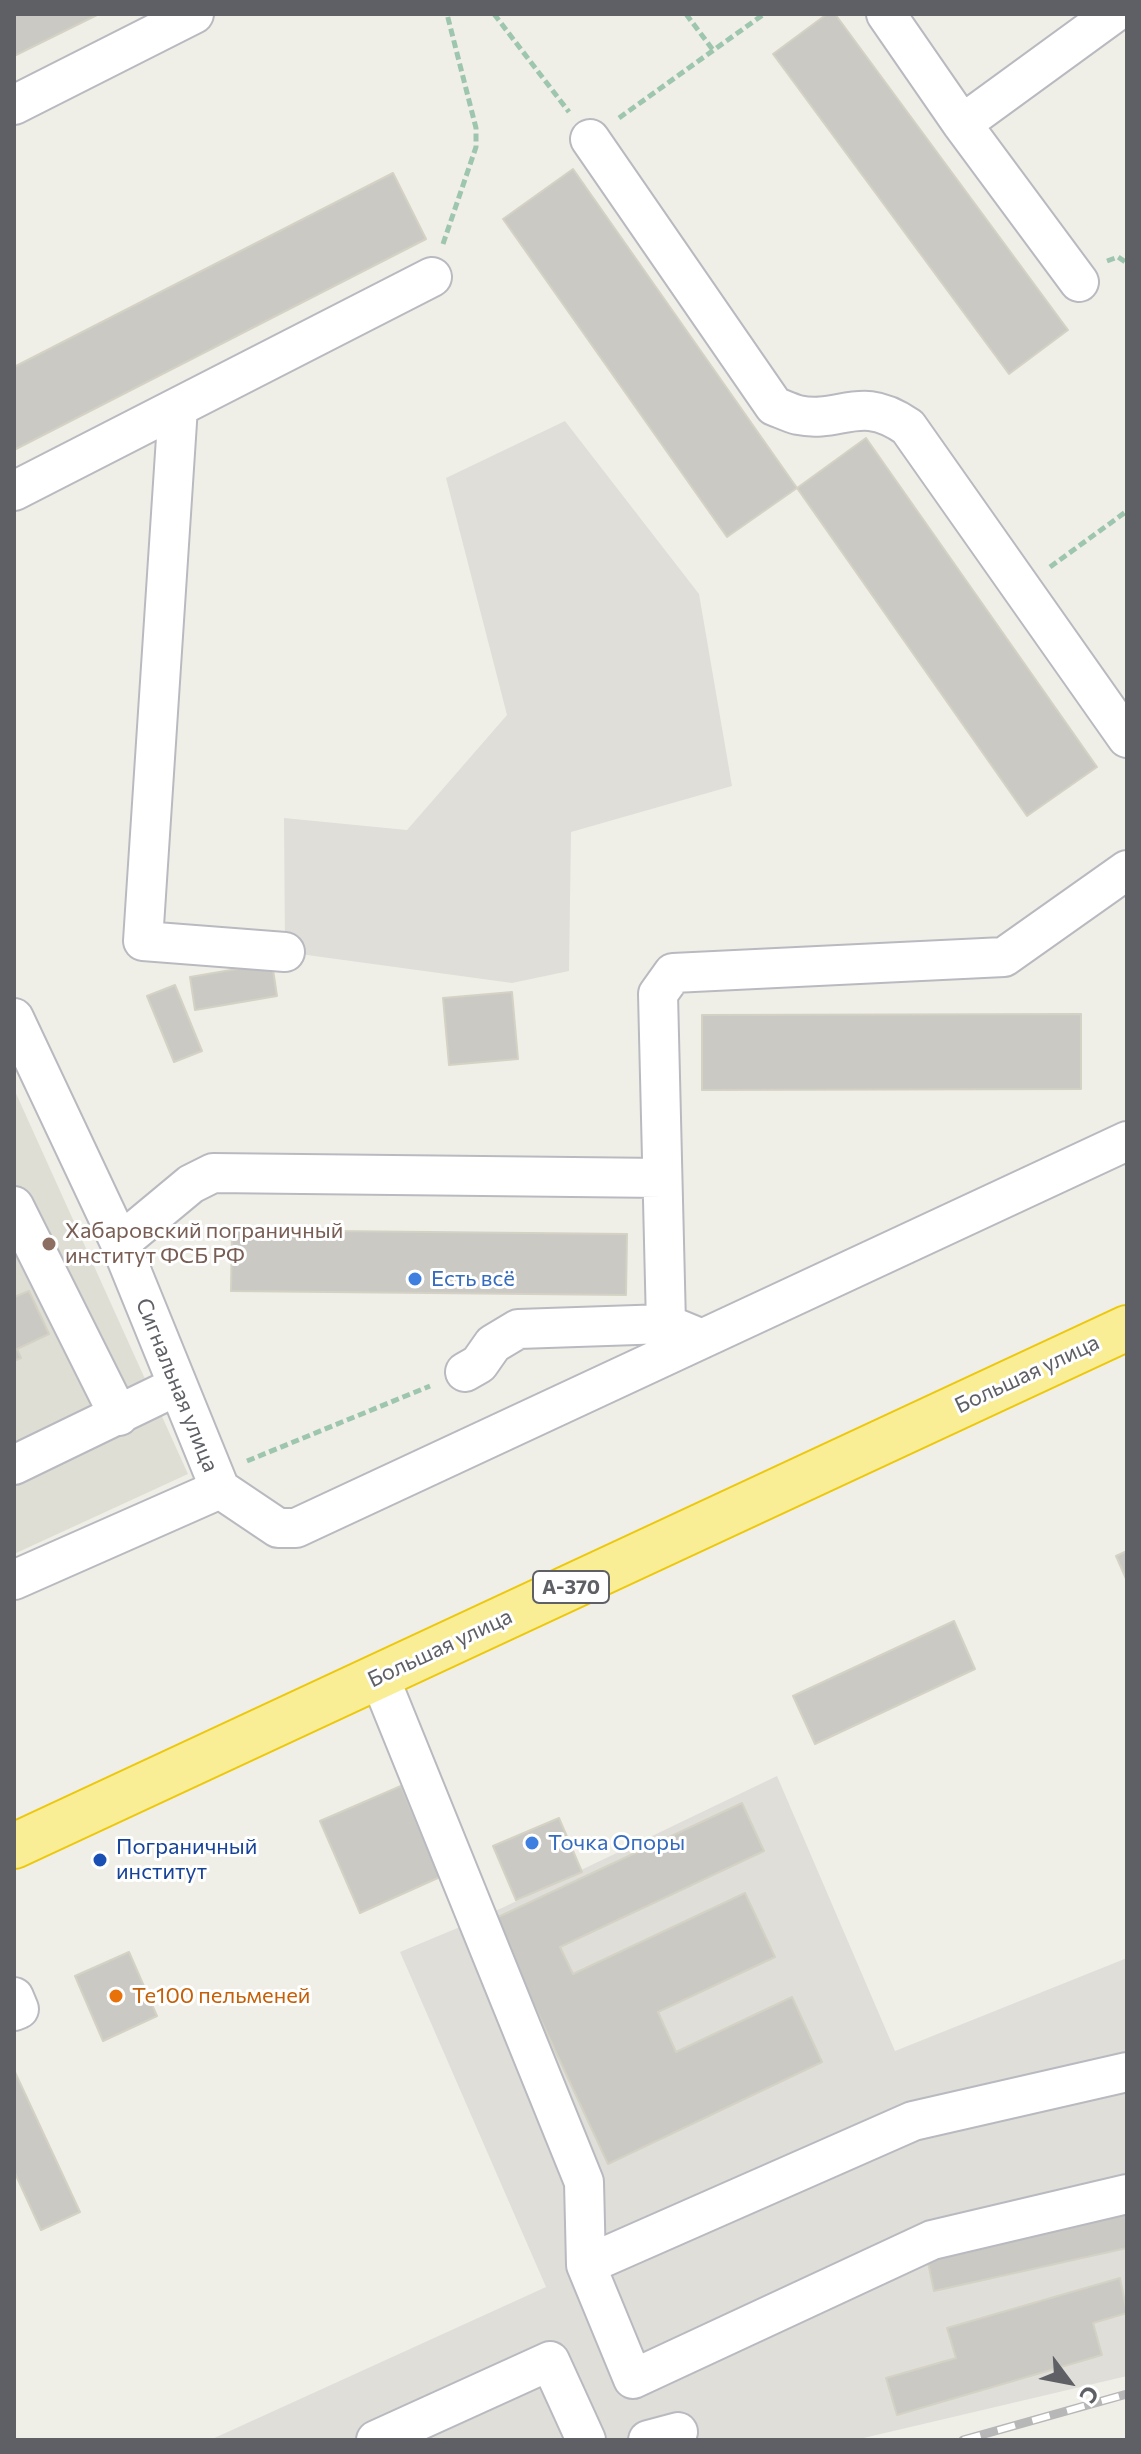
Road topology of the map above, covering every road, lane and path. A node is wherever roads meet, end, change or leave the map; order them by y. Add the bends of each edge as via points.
1 (194, 14) edge
2 (447, 14) edge
3 (494, 14) edge
4 (686, 14) edge
5 (764, 14) edge
6 (886, 14) edge
7 (1117, 23) edge
8 (713, 50) junction
9 (14, 105) edge
10 (962, 124) junction
11 (590, 139) junction
12 (432, 277) joint
13 (1079, 282) dead end
14 (178, 407) junction
15 (14, 491) edge
16 (1127, 511) edge
17 (1021, 588) junction
18 (1127, 738) edge
19 (1127, 870) edge
20 (285, 952) dead end
21 (14, 1018) edge
22 (1127, 1141) edge
23 (662, 1178) junction
24 (14, 1206) edge
25 (120, 1243) junction
26 (1127, 1328) edge
27 (683, 1331) junction
28 (465, 1372) joint
29 (177, 1386) junction
30 (119, 1416) junction
31 (14, 1465) edge
32 (217, 1482) junction
33 (14, 1580) edge
34 (379, 1676) junction
35 (14, 1846) edge
36 (14, 1997) edge
37 (14, 2011) edge
38 (1127, 2072) edge
39 (1127, 2194) edge
40 (586, 2265) junction
41 (376, 2440) edge
42 (586, 2440) edge

1 - 9 street
2 - 12 path via 476,128 476,147
3 - 11 path
4 - 8 path
5 - 8 path
6 - 10 street
7 - 10 street
8 - 11 path
10 - 13 street
11 - 17 street via 774,406 800,416 866,409 890,414 908,427
12 - 14 street
14 - 15 street
14 - 20 street via 143,941
16 - 17 path
17 - 18 street
19 - 23 street via 1004,957 673,973 658,994
21 - 25 street, Сигнальная улица
22 - 27 street
23 - 25 street via 213,1173 191,1184
23 - 27 street
24 - 30 street
25 - 29 street, Сигнальная улица
26 - 34 highway, Большая улица / А-370
27 - 28 street via 518,1329 493,1344 479,1364
27 - 32 street via 296,1528 278,1528 261,1520
28 - 32 path
29 - 30 street
29 - 32 street, Сигнальная улица
30 - 31 street
32 - 33 street
34 - 35 highway, Большая улица / А-370
34 - 40 street via 584,2182
36 - 37 street via 19,2009
38 - 40 street via 913,2121
39 - 40 street via 932,2240 633,2379
41 - 42 street via 550,2361

